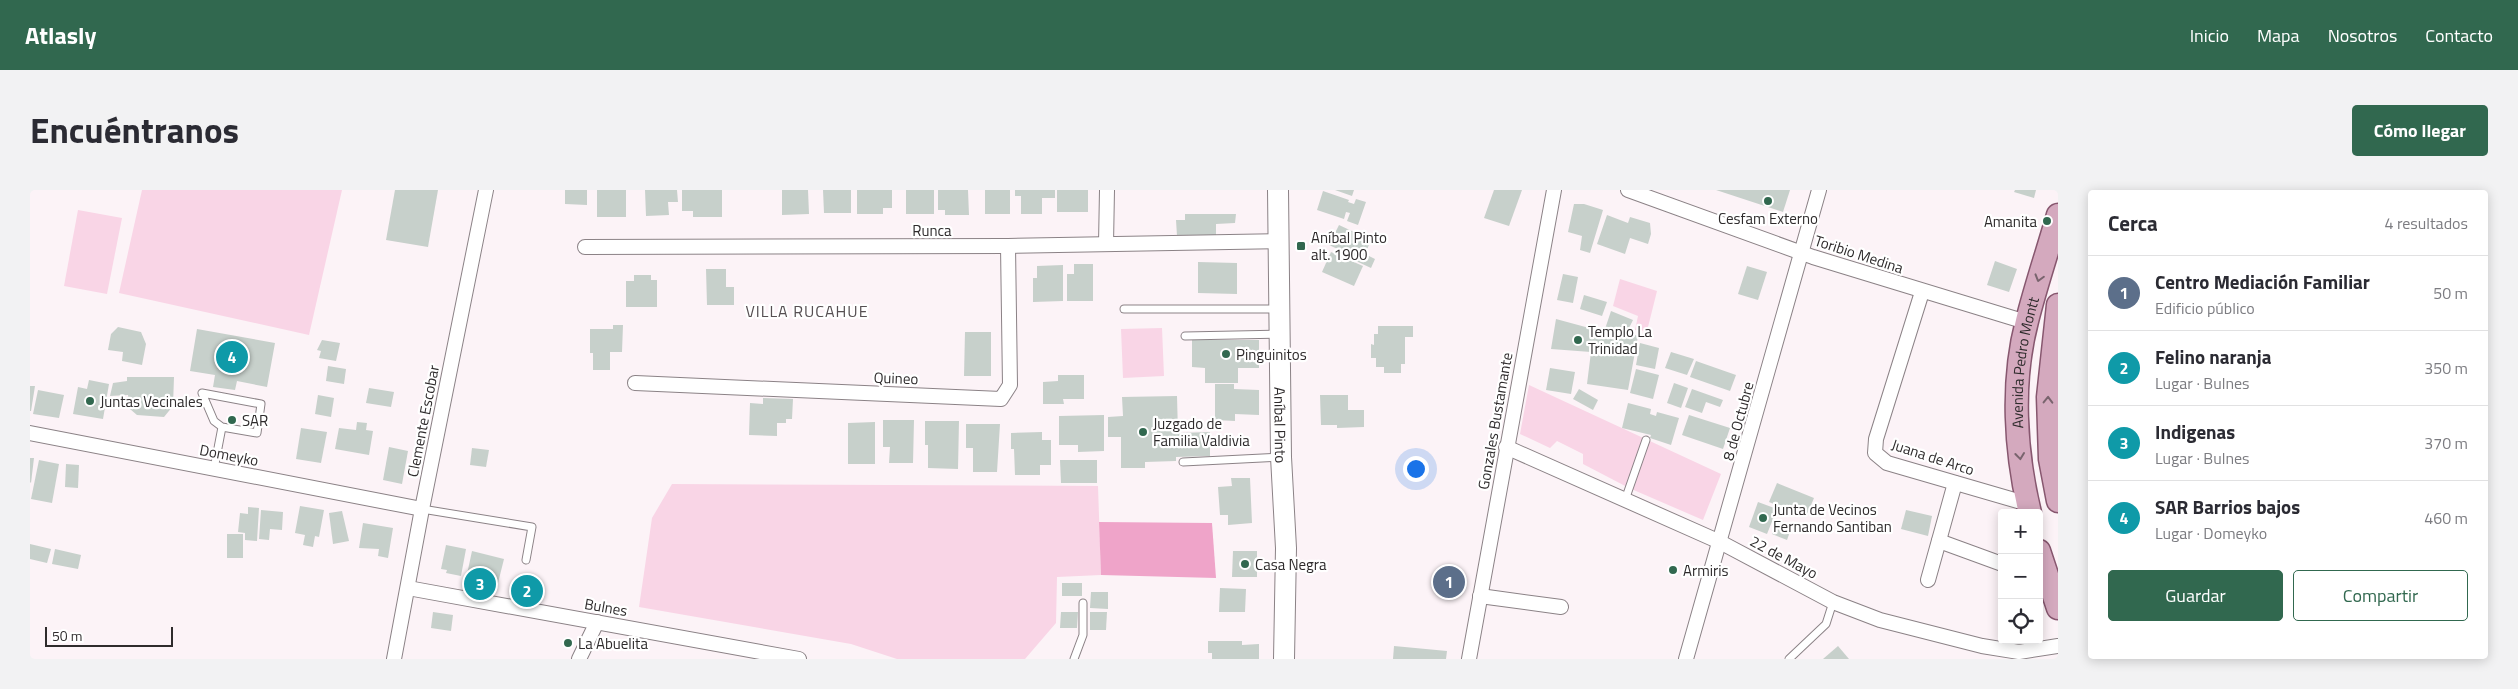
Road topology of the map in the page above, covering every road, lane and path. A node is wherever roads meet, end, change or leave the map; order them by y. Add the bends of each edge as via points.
1 (486, 190) edge
2 (1107, 190) edge
3 (1278, 190) edge
4 (1554, 190) edge
5 (1628, 190) edge
6 (1819, 190) edge
7 (2058, 215) edge
8 (1279, 241) junction
9 (1106, 244) junction
10 (1008, 246) junction
11 (585, 247) dead end
12 (1801, 252) junction
13 (2053, 253) edge
14 (1922, 292) junction
15 (1124, 309) dead end
16 (1280, 309) junction
17 (2057, 309) edge
18 (2026, 322) junction
19 (1280, 334) junction
20 (1185, 336) dead end
21 (2054, 367) edge
22 (635, 383) dead end
23 (222, 427) junction
24 (30, 433) edge
25 (1646, 440) dead end
26 (1506, 447) junction
27 (1281, 457) junction
28 (1183, 462) dead end
29 (214, 469) junction
30 (1955, 483) junction
31 (1625, 500) junction
32 (2058, 501) edge
33 (2029, 508) edge
34 (422, 509) junction
35 (1720, 542) junction
36 (1939, 542) junction
37 (526, 560) dead end
38 (1998, 563) edge
39 (2043, 569) edge
40 (1928, 580) dead end
41 (408, 588) junction
42 (1480, 596) junction
43 (1834, 602) junction
44 (1083, 603) dead end
45 (1561, 607) dead end
46 (2058, 608) edge
47 (596, 622) junction
48 (2058, 646) edge
49 (746, 654) edge
50 (2019, 656) edge
51 (394, 659) edge
52 (579, 659) edge
53 (799, 659) edge
54 (1074, 659) edge
55 (1284, 659) edge
56 (1468, 659) edge
57 (1686, 659) edge
58 (1789, 659) edge

1 - 34 street, Clemente Escobar
2 - 9 street
3 - 8 main road, Aníbal Pinto
4 - 26 street, Gonzales Bustamante
5 - 12 street, Toribio Medina
6 - 12 street, 8 de Octubre
7 - 13 main road, Avenida Pedro Montt
8 - 9 street, Runca
8 - 16 main road, Aníbal Pinto
9 - 10 street, Runca
10 - 11 street, Runca
10 - 22 street, Quineo via 1010,385 1001,399
12 - 14 street, Toribio Medina
12 - 35 street, 8 de Octubre
13 -> 18 main road, Avenida Pedro Montt
14 - 18 street, Toribio Medina
14 - 30 street, Juana de Arco via 1876,439 1875,453 1887,463
15 - 16 lane
16 - 19 main road, Aníbal Pinto
17 - 21 main road, Avenida Pedro Montt
18 -> 33 main road, Avenida Pedro Montt via 2018,421
19 - 20 lane
19 - 27 main road, Aníbal Pinto
32 -> 21 main road, Avenida Pedro Montt via 2048,428
23 - 23 lane via 214,421 202,393 261,404 257,433
23 - 29 lane
24 - 29 street, Domeyko
25 - 31 lane
26 - 31 street, 22 de Mayo
26 - 42 street, Gonzales Bustamante
27 - 28 lane
27 - 55 main road, Aníbal Pinto via 1286,548
29 - 34 street, Domeyko
30 - 33 street, Juana de Arco
30 - 36 street
31 - 35 street, 22 de Mayo
34 - 37 lane via 532,527
34 - 41 street, Clemente Escobar
35 - 43 street, 22 de Mayo
35 - 57 street, 8 de Octubre
36 - 38 street
36 - 40 street
39 - 46 main road
41 - 47 street, Bulnes
41 - 51 street, Clemente Escobar
42 - 45 street
42 - 56 street, Gonzales Bustamante
43 - 50 street, 22 de Mayo via 1880,620
43 - 58 lane via 1826,624
44 - 54 lane via 1083,635
47 - 49 street, Bulnes
47 - 52 street
48 - 50 street, 22 de Mayo
49 - 53 street, Bulnes

